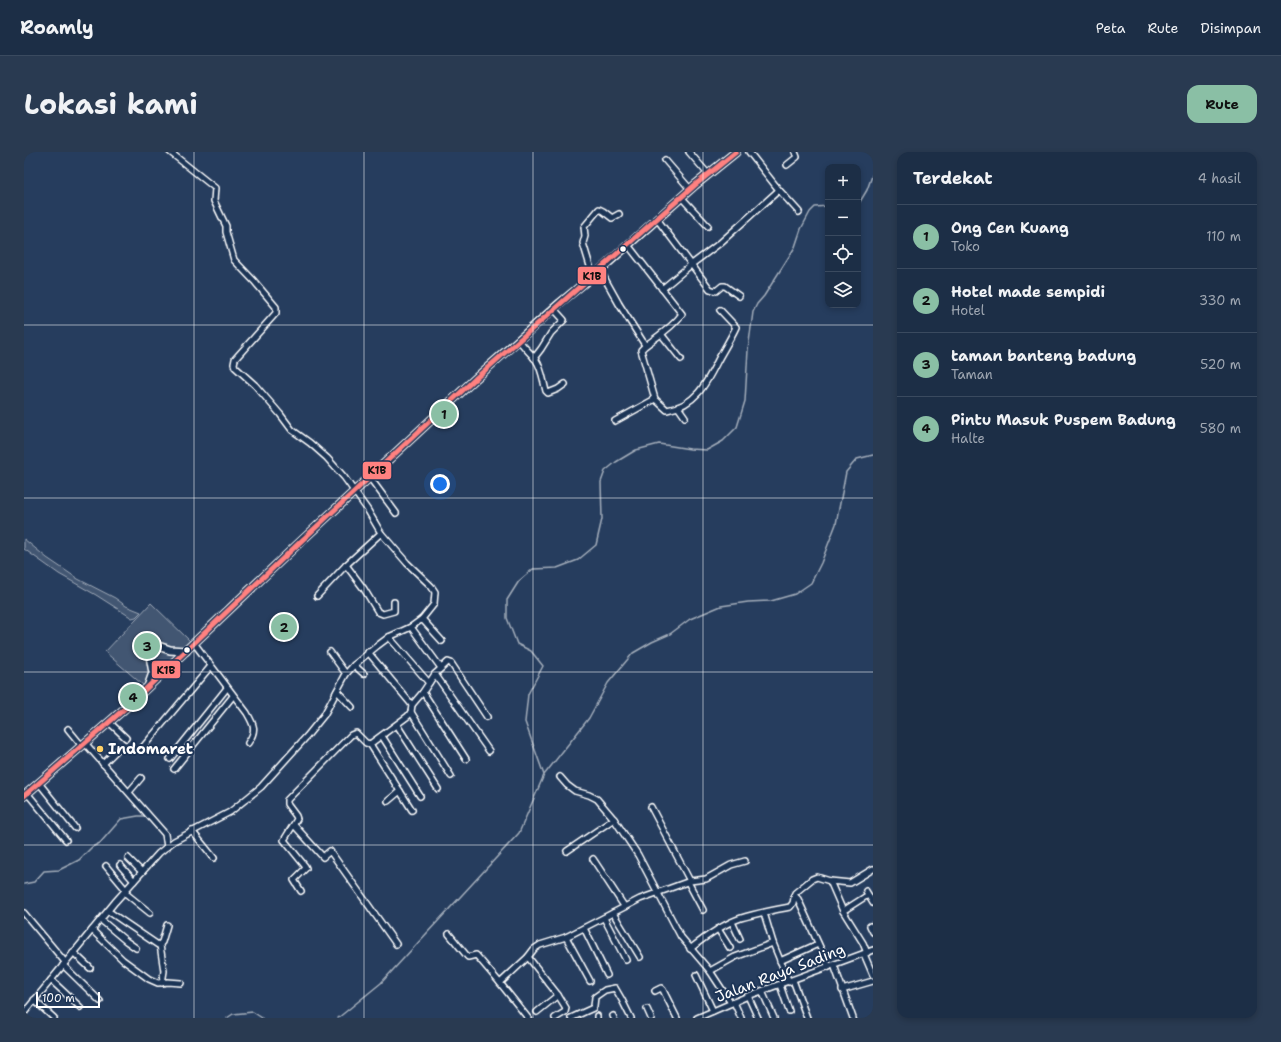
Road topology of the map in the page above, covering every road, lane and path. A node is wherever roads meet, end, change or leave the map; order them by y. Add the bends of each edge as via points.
1 (170, 152) edge
2 (690, 152) edge
3 (736, 152) edge
4 (749, 152) edge
5 (795, 152) edge
6 (665, 160) dead end
7 (787, 165) dead end
8 (708, 174) junction
9 (690, 189) junction
10 (779, 190) junction
11 (681, 197) junction
12 (799, 212) dead end
13 (619, 214) dead end
14 (657, 219) junction
15 (708, 226) dead end
16 (628, 245) junction
17 (692, 264) junction
18 (600, 270) junction
19 (593, 276) junction
20 (662, 289) junction
21 (739, 296) dead end
22 (553, 308) junction
23 (720, 310) dead end
24 (661, 334) junction
25 (519, 340) junction
26 (645, 345) junction
27 (534, 358) junction
28 (681, 359) dead end
29 (565, 384) dead end
30 (655, 399) junction
31 (678, 407) junction
32 (686, 417) dead end
33 (615, 421) dead end
34 (370, 478) junction
35 (355, 492) junction
36 (396, 513) dead end
37 (381, 533) junction
38 (346, 565) junction
39 (317, 596) dead end
40 (394, 602) dead end
41 (422, 619) junction
42 (411, 627) junction
43 (389, 637) junction
44 (442, 641) dead end
45 (194, 643) junction
46 (155, 645) dead end
47 (148, 650) dead end
48 (186, 651) junction
49 (330, 652) dead end
50 (368, 652) junction
51 (354, 665) junction
52 (211, 666) junction
53 (441, 668) junction
54 (346, 674) junction
55 (364, 674) dead end
56 (435, 674) junction
57 (429, 683) junction
58 (148, 686) junction
59 (227, 688) junction
60 (337, 691) junction
61 (423, 692) junction
62 (233, 696) junction
63 (412, 705) junction
64 (352, 707) dead end
65 (412, 712) junction
66 (487, 716) dead end
67 (109, 722) junction
68 (397, 725) junction
69 (68, 729) dead end
70 (382, 736) junction
71 (126, 738) dead end
72 (248, 743) dead end
73 (84, 744) junction
74 (368, 744) junction
75 (143, 747) dead end
76 (118, 749) dead end
77 (489, 751) dead end
78 (466, 758) dead end
79 (170, 759) dead end
80 (103, 764) junction
81 (174, 769) dead end
82 (451, 776) dead end
83 (141, 778) dead end
84 (560, 778) dead end
85 (39, 783) junction
86 (438, 789) dead end
87 (400, 791) junction
88 (129, 792) junction
89 (25, 795) edge
90 (420, 796) dead end
91 (388, 801) dead end
92 (651, 807) dead end
93 (412, 810) dead end
94 (614, 819) junction
95 (294, 825) junction
96 (75, 828) dead end
97 (192, 831) junction
98 (66, 840) dead end
99 (167, 847) junction
100 (567, 851) dead end
101 (128, 858) dead end
102 (214, 858) dead end
103 (593, 859) dead end
104 (746, 861) dead end
105 (106, 866) dead end
106 (120, 866) dead end
107 (873, 869) edge
108 (142, 872) junction
109 (134, 881) junction
110 (689, 881) junction
111 (830, 881) junction
112 (125, 891) junction
113 (301, 891) dead end
114 (658, 892) junction
115 (794, 895) junction
116 (873, 903) edge
117 (624, 906) junction
118 (703, 910) dead end
119 (108, 911) junction
120 (843, 911) junction
121 (24, 913) edge
122 (150, 913) dead end
123 (613, 913) junction
124 (764, 913) junction
125 (604, 918) junction
126 (100, 920) junction
127 (732, 922) junction
128 (168, 924) dead end
129 (870, 926) dead end
130 (584, 928) junction
131 (718, 929) junction
132 (92, 930) junction
133 (873, 932) edge
134 (449, 934) dead end
135 (566, 937) junction
136 (740, 939) dead end
137 (773, 943) junction
138 (396, 944) dead end
139 (818, 944) junction
140 (160, 945) junction
141 (688, 946) junction
142 (136, 948) dead end
143 (730, 948) dead end
144 (873, 950) edge
145 (73, 952) junction
146 (866, 953) junction
147 (528, 957) junction
148 (640, 957) dead end
149 (626, 960) dead end
150 (780, 961) junction
151 (64, 963) junction
152 (831, 966) junction
153 (90, 968) dead end
154 (710, 971) junction
155 (607, 975) dead end
156 (696, 975) dead end
157 (873, 976) edge
158 (51, 980) junction
159 (590, 981) dead end
160 (791, 981) junction
161 (873, 981) edge
162 (162, 983) junction
163 (180, 983) dead end
164 (500, 983) junction
165 (780, 985) junction
166 (842, 990) junction
167 (655, 991) dead end
168 (762, 991) junction
169 (558, 995) junction
170 (748, 996) junction
171 (34, 1000) junction
172 (100, 1001) dead end
173 (732, 1003) junction
174 (80, 1007) dead end
175 (647, 1009) dead end
176 (713, 1011) junction
177 (789, 1011) dead end
178 (537, 1012) dead end
179 (24, 1014) edge
180 (54, 1018) edge
181 (528, 1018) edge
182 (555, 1018) edge
183 (571, 1018) edge
184 (631, 1018) edge
185 (651, 1018) edge
186 (677, 1018) edge
187 (697, 1018) edge
188 (741, 1018) edge
189 (758, 1018) edge
190 (774, 1018) edge
191 (807, 1018) edge
192 (853, 1018) edge

1 - 35 street via 215,188 214,201 226,226 234,260 276,307 276,313 235,359 236,367 255,385 292,430 327,458
2 - 8 street
3 - 8 highway
4 - 10 street
5 - 7 street via 796,157
6 - 9 street
8 - 9 highway
9 - 11 highway
10 - 12 street
10 - 17 street via 720,243
11 - 14 highway
11 - 15 street
13 - 19 street via 612,218 600,209 584,227 583,243
14 - 16 highway
14 - 17 street
16 - 18 highway
16 - 20 street
17 - 20 street
17 - 21 street via 712,291 725,286
18 - 19 highway
18 - 26 street via 615,299
19 - 22 highway
20 - 24 street via 682,314
22 - 25 highway
22 - 27 street via 563,321 551,333
23 - 31 street via 736,327 709,380 695,397
24 - 26 street
24 - 28 street
25 - 27 street
25 - 34 highway
26 - 30 street via 641,350
27 - 29 street via 541,370 548,393
30 - 31 street via 667,410
30 - 33 street
31 - 32 street
34 - 35 highway
34 - 36 street
35 - 37 street
35 - 45 highway
37 - 38 street
37 - 41 street via 435,592 434,604
38 - 39 street
38 - 40 street via 378,612 383,614 393,611
41 - 42 street
41 - 44 street
42 - 43 street
42 - 53 street
43 - 50 street
43 - 57 street
45 - 48 highway
45 - 52 street
46 - 48 highway via 170,650
47 - 58 highway via 153,673
48 - 58 highway
49 - 54 street
50 - 51 street
50 - 63 street
51 - 54 street
51 - 55 street
52 - 59 street
52 - 75 street
53 - 56 street
53 - 66 street via 448,662 451,663
54 - 60 street
56 - 57 street
56 - 77 street
57 - 61 street
58 - 67 highway
59 - 62 street
59 - 79 street
60 - 64 street
60 - 97 street via 324,715 261,787 230,812
61 - 63 street
61 - 78 street
62 - 72 street via 253,724 253,736
62 - 81 street
63 - 65 street
65 - 68 street
65 - 82 street
67 - 71 street
67 - 73 highway
68 - 70 street
68 - 86 street
69 - 73 street
70 - 74 street
70 - 90 street
73 - 80 street
73 - 85 highway
74 - 87 street
74 - 95 street via 360,735 351,735 291,795 287,804 296,816
76 - 80 street
80 - 88 street
83 - 88 street
84 - 94 street via 575,791 597,799
85 - 89 highway
85 - 96 street
87 - 91 street
87 - 93 street
88 - 99 street via 165,834
89 - 98 street
92 - 110 street
94 - 100 street
94 - 114 street
95 - 113 street via 284,840 306,868 294,880
95 - 138 street via 323,857 330,851
97 - 99 street
97 - 102 street
99 - 108 street
101 - 108 street
103 - 117 street
104 - 110 street via 731,865 706,879
105 - 112 street
106 - 109 street
107 - 111 street via 850,883
108 - 109 street
109 - 112 street
110 - 114 street
110 - 118 street
111 - 115 street via 817,877
111 - 120 street
112 - 119 street
112 - 122 street
114 - 117 street
114 - 141 street
115 - 124 street via 790,907
115 - 139 street
116 - 120 street via 867,893
117 - 123 street
119 - 126 street
119 - 140 street
120 - 146 street
121 - 151 street
123 - 125 street
123 - 148 street
124 - 127 street
124 - 137 street
125 - 130 street
125 - 149 street
126 - 132 street
126 - 142 street
127 - 131 street
127 - 136 street
128 - 140 street
129 - 133 street
130 - 135 street
130 - 155 street
131 - 141 street
131 - 143 street
132 - 145 street
132 - 162 street via 133,969 148,979
134 - 164 street via 466,956 476,955
135 - 147 street via 540,945
135 - 159 street
137 - 150 street
137 - 154 street via 736,957
139 - 150 street
139 - 152 street
140 - 162 street via 164,971
141 - 154 street
144 - 146 street, Jalan Raya Sading
145 - 151 street
145 - 153 street
146 - 152 street, Jalan Raya Sading
146 - 157 street
147 - 164 street
147 - 169 street
150 - 160 street
151 - 158 street
151 - 172 street
152 - 160 street, Jalan Raya Sading
152 - 166 street
154 - 173 street
156 - 176 street
158 - 171 street
158 - 174 street
160 - 165 street, Jalan Raya Sading
160 - 191 street
161 - 166 street
162 - 163 street
164 - 181 street
165 - 168 street, Jalan Raya Sading
165 - 177 street
166 - 192 street
167 - 186 street via 661,988 663,990
168 - 170 street, Jalan Raya Sading
168 - 190 street
169 - 178 street
169 - 182 street via 566,1010
170 - 173 street, Jalan Raya Sading
170 - 189 street
171 - 179 street
171 - 180 street
173 - 176 street, Jalan Raya Sading
173 - 188 street
175 - 185 street
176 - 187 street, Jalan Raya Sading
183 - 184 street via 593,1008 595,997 600,993 615,988

